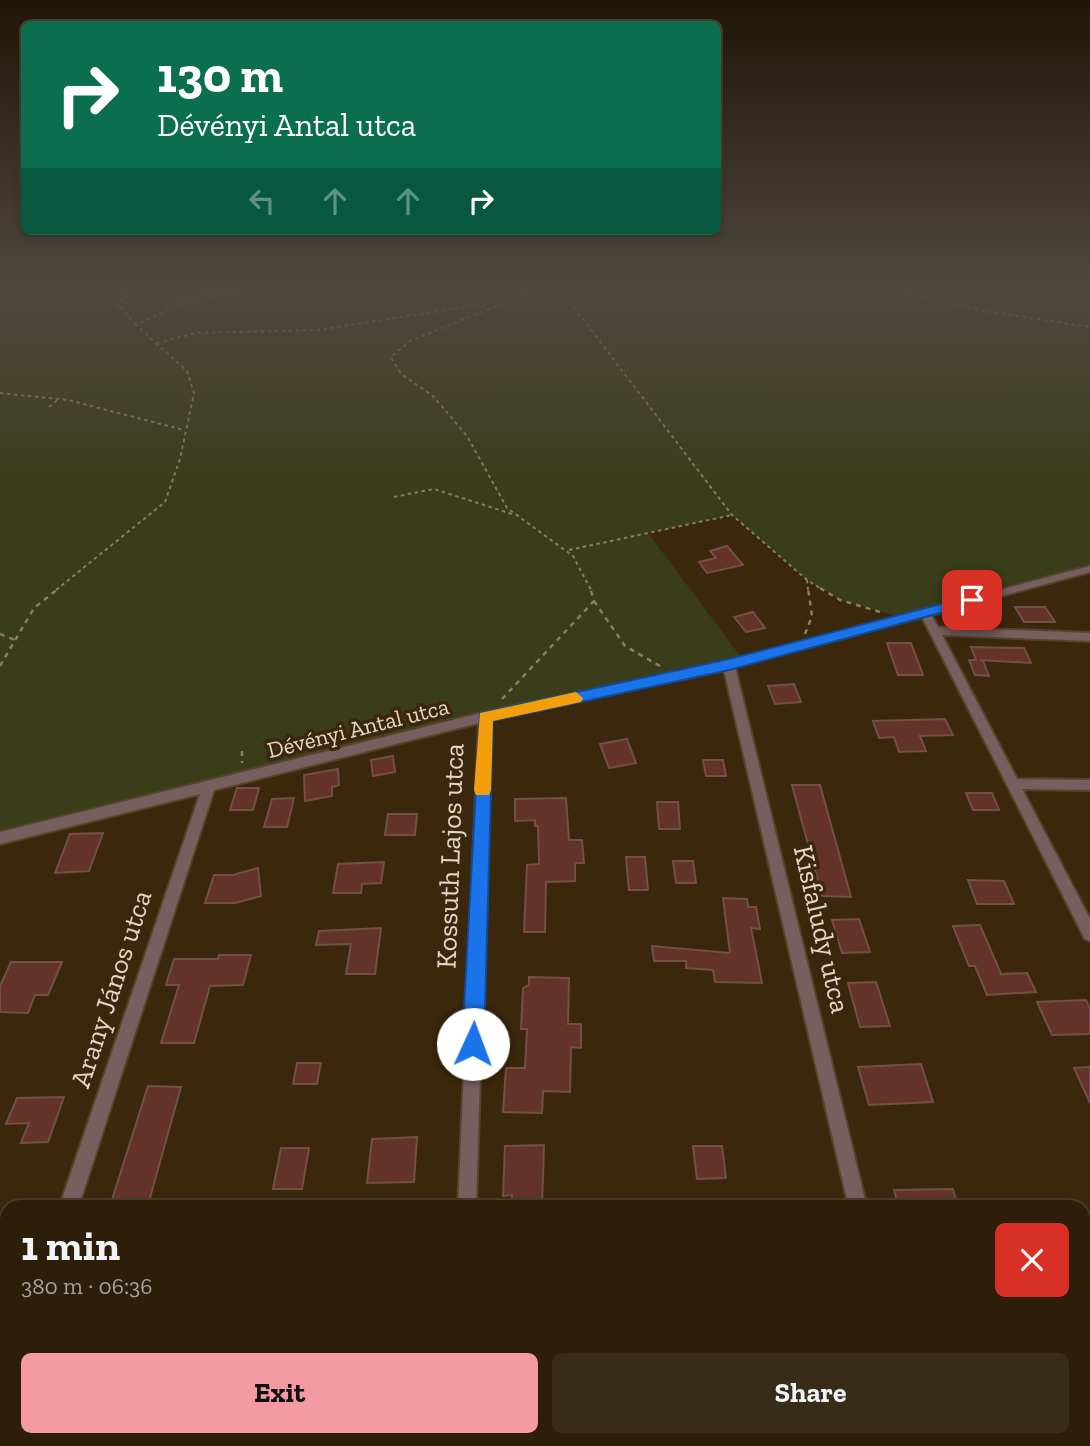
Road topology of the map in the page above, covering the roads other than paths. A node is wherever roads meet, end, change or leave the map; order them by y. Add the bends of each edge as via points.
1 (1090, 569) edge
2 (925, 612) junction
3 (936, 631) junction
4 (1090, 637) edge
5 (729, 665) junction
6 (485, 717) junction
7 (1015, 784) junction
8 (1090, 785) edge
9 (208, 789) junction
10 (0, 838) edge
11 (1090, 934) edge
12 (71, 1200) edge
13 (467, 1200) edge
14 (856, 1200) edge

1 - 2 street, Dévényi Antal utca
2 - 3 street
2 - 5 street, Dévényi Antal utca
3 - 4 street
3 - 7 street
5 - 6 street, Dévényi Antal utca
5 - 14 street, Kisfaludy utca
6 - 9 street, Dévényi Antal utca
6 - 13 street, Kossuth Lajos utca
7 - 8 street
7 - 11 street
9 - 10 street, Dévényi Antal utca
9 - 12 street, Arany János utca

